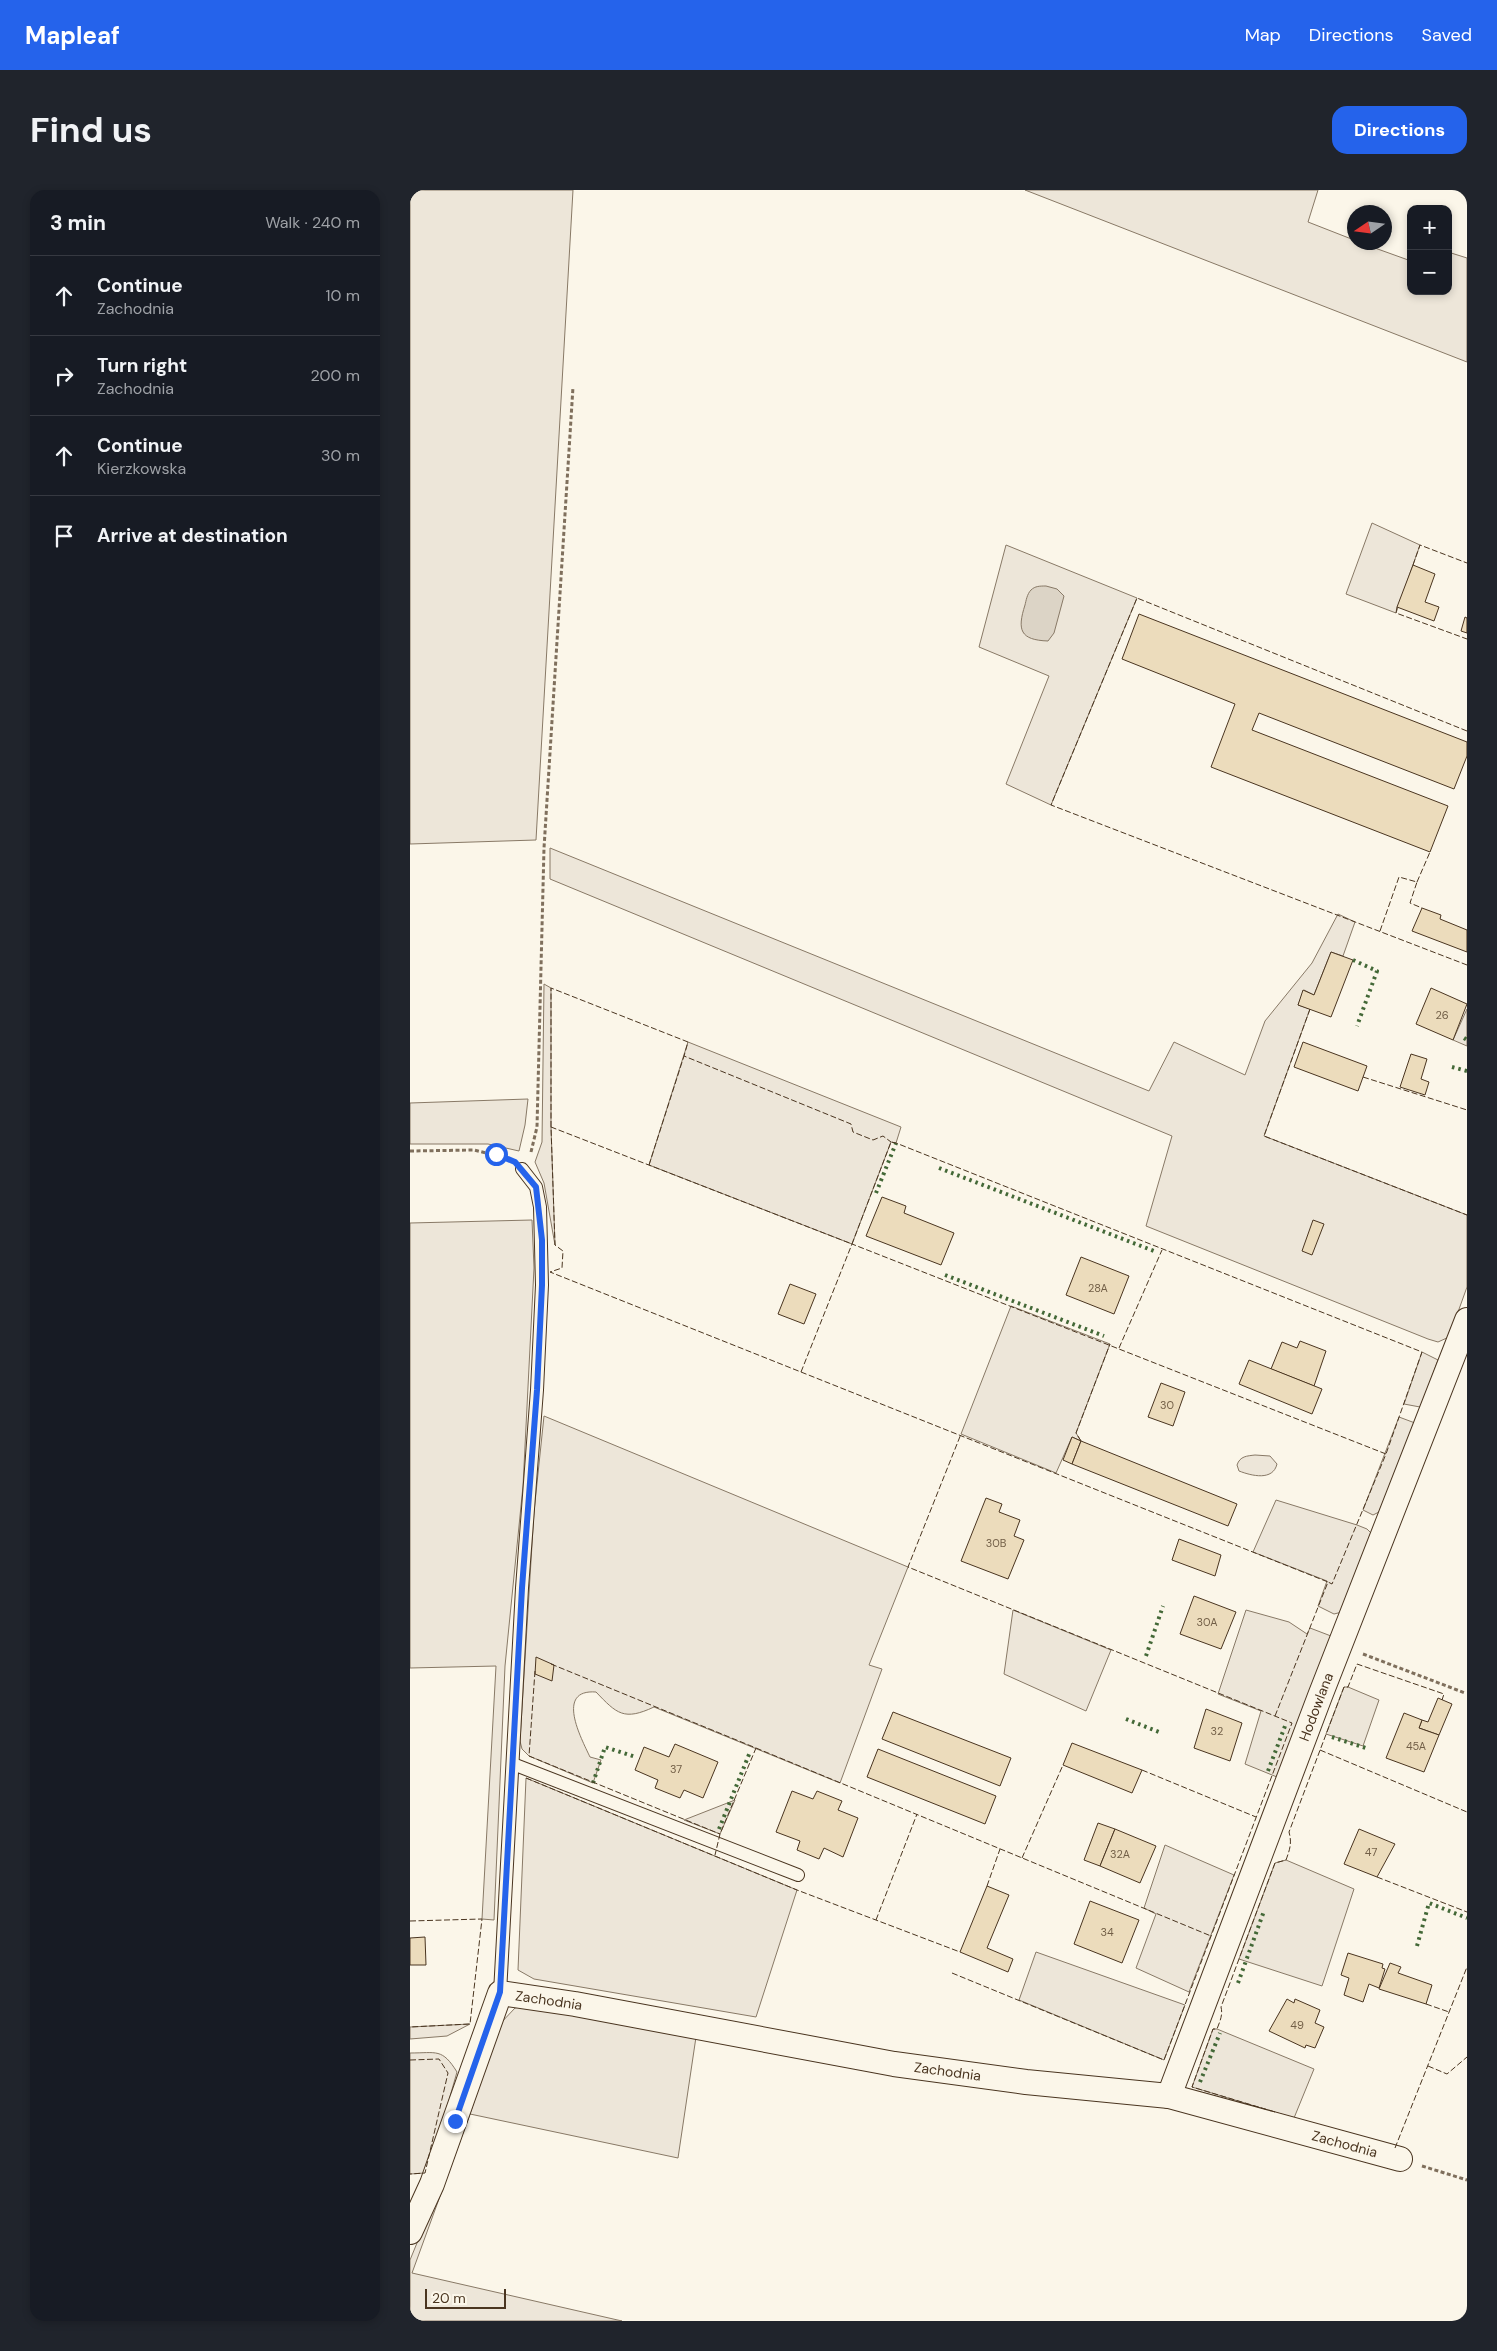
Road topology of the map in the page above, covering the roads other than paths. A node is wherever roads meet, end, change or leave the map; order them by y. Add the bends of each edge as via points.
1 (522, 1169) road end
2 (1467, 1320) edge
3 (513, 1764) junction
4 (798, 1875) dead end
5 (500, 1992) junction
6 (1169, 2096) junction
7 (1400, 2159) road end
8 (410, 2232) edge

1 - 3 lane, Zachodnia via 536,1187 540,1207 542,1285
2 - 6 street, Hodowlana
3 - 4 lane
3 - 5 lane, Zachodnia
5 - 6 street, Zachodnia via 894,2064 1026,2082
5 - 8 street via 432,2184
6 - 7 street, Zachodnia

